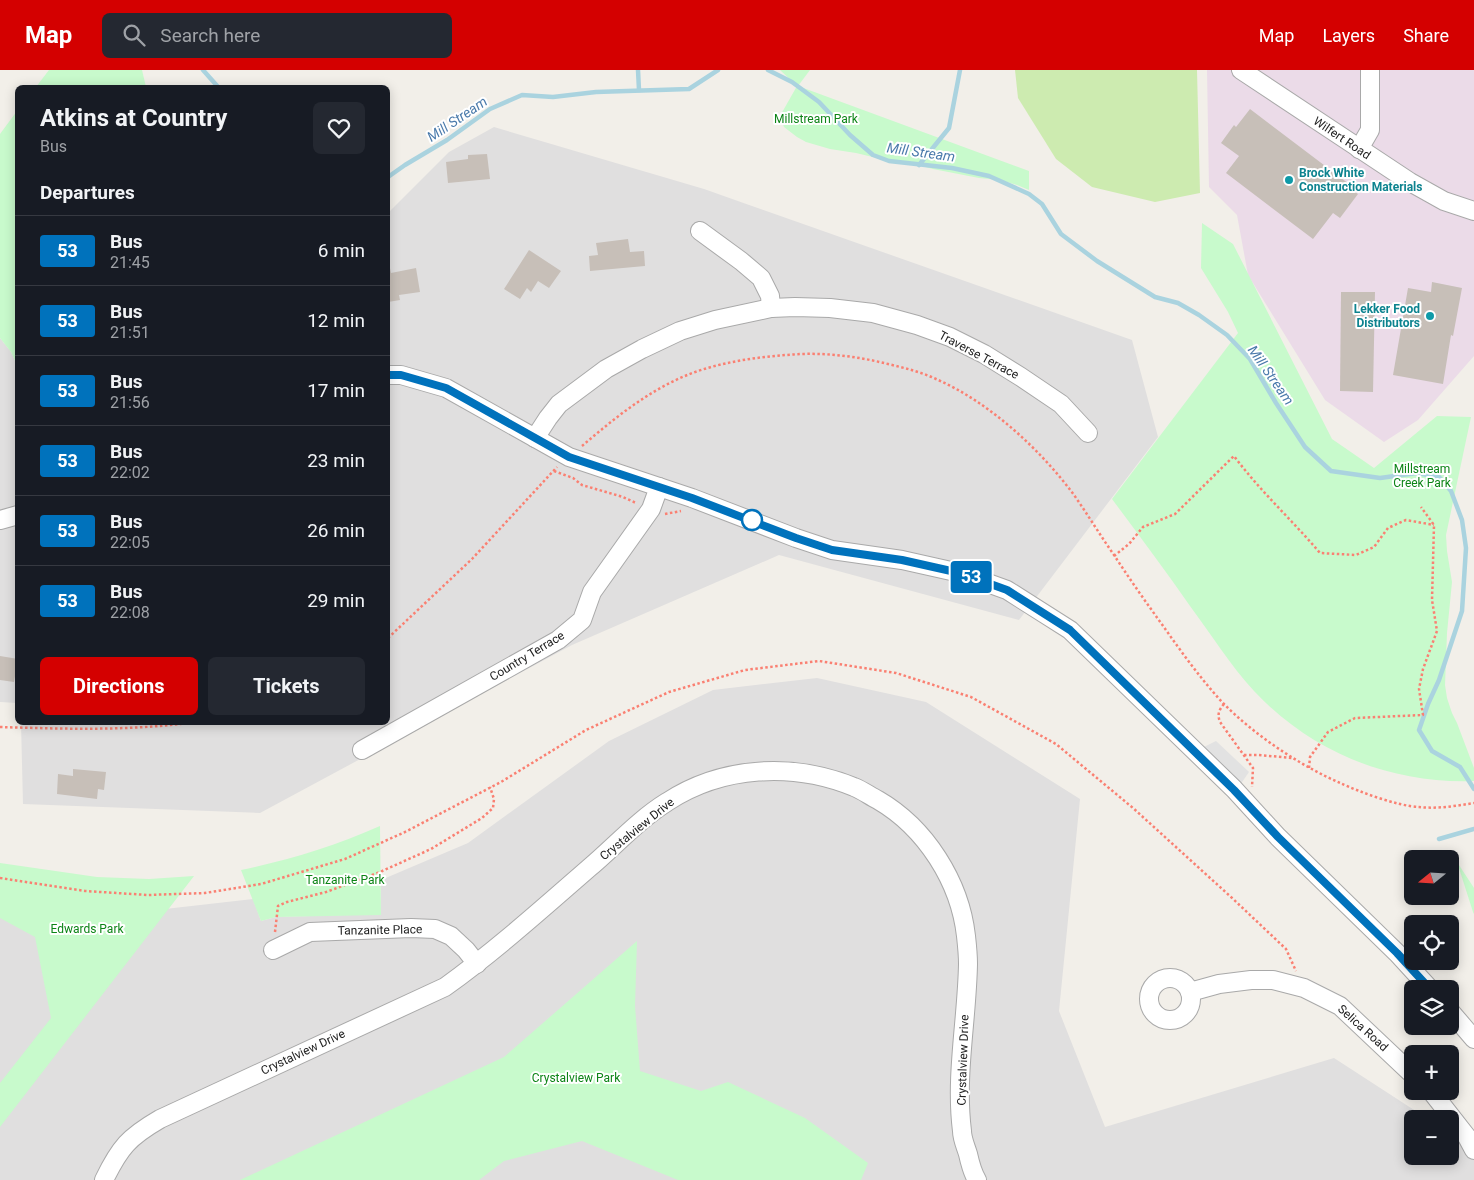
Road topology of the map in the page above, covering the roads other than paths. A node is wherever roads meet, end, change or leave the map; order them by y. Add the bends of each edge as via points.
1 (1241, 70) edge
2 (1370, 70) edge
3 (1359, 149) junction
4 (1474, 211) edge
5 (700, 231) dead end
6 (771, 308) junction
7 (390, 375) edge
8 (1088, 433) dead end
9 (534, 438) junction
10 (659, 487) junction
11 (15, 515) edge
12 (0, 520) edge
13 (362, 750) dead end
14 (273, 950) road end
15 (477, 964) junction
16 (1422, 980) edge
17 (1190, 992) dead end
18 (1459, 1022) edge
19 (1474, 1039) edge
20 (1404, 1066) edge
21 (1438, 1100) edge
22 (1474, 1150) edge
23 (104, 1180) edge
24 (977, 1180) edge

1 - 3 street, Wilfert Road
2 - 3 street via 1370,130
3 - 4 street, Wilfert Road via 1444,201
5 - 6 street via 761,278 770,296
6 - 8 street, Traverse Terrace via 830,308 873,313 950,337 984,354 1061,404
6 - 9 street, Traverse Terrace via 714,320 642,349 606,369 558,404
7 - 9 street via 446,388
9 - 10 street via 569,457
10 - 13 street, Country Terrace via 652,509 592,592 582,620 558,640
10 - 16 street via 832,550 902,560 960,573 1007,590 1070,630
11 - 12 street
14 - 15 street, Tanzanite Place via 310,932 434,929 450,936
15 - 23 street, Crystalview Drive via 445,987 141,1130 117,1155
15 - 24 street, Crystalview Drive via 636,826 666,802 693,787 751,771 789,770 855,787 909,823 931,848 950,879 964,920 968,962 960,1089 962,1133
17 - 20 street, Selica Road via 1251,980 1274,980 1304,988 1340,1006
18 - 19 street
21 - 22 street

